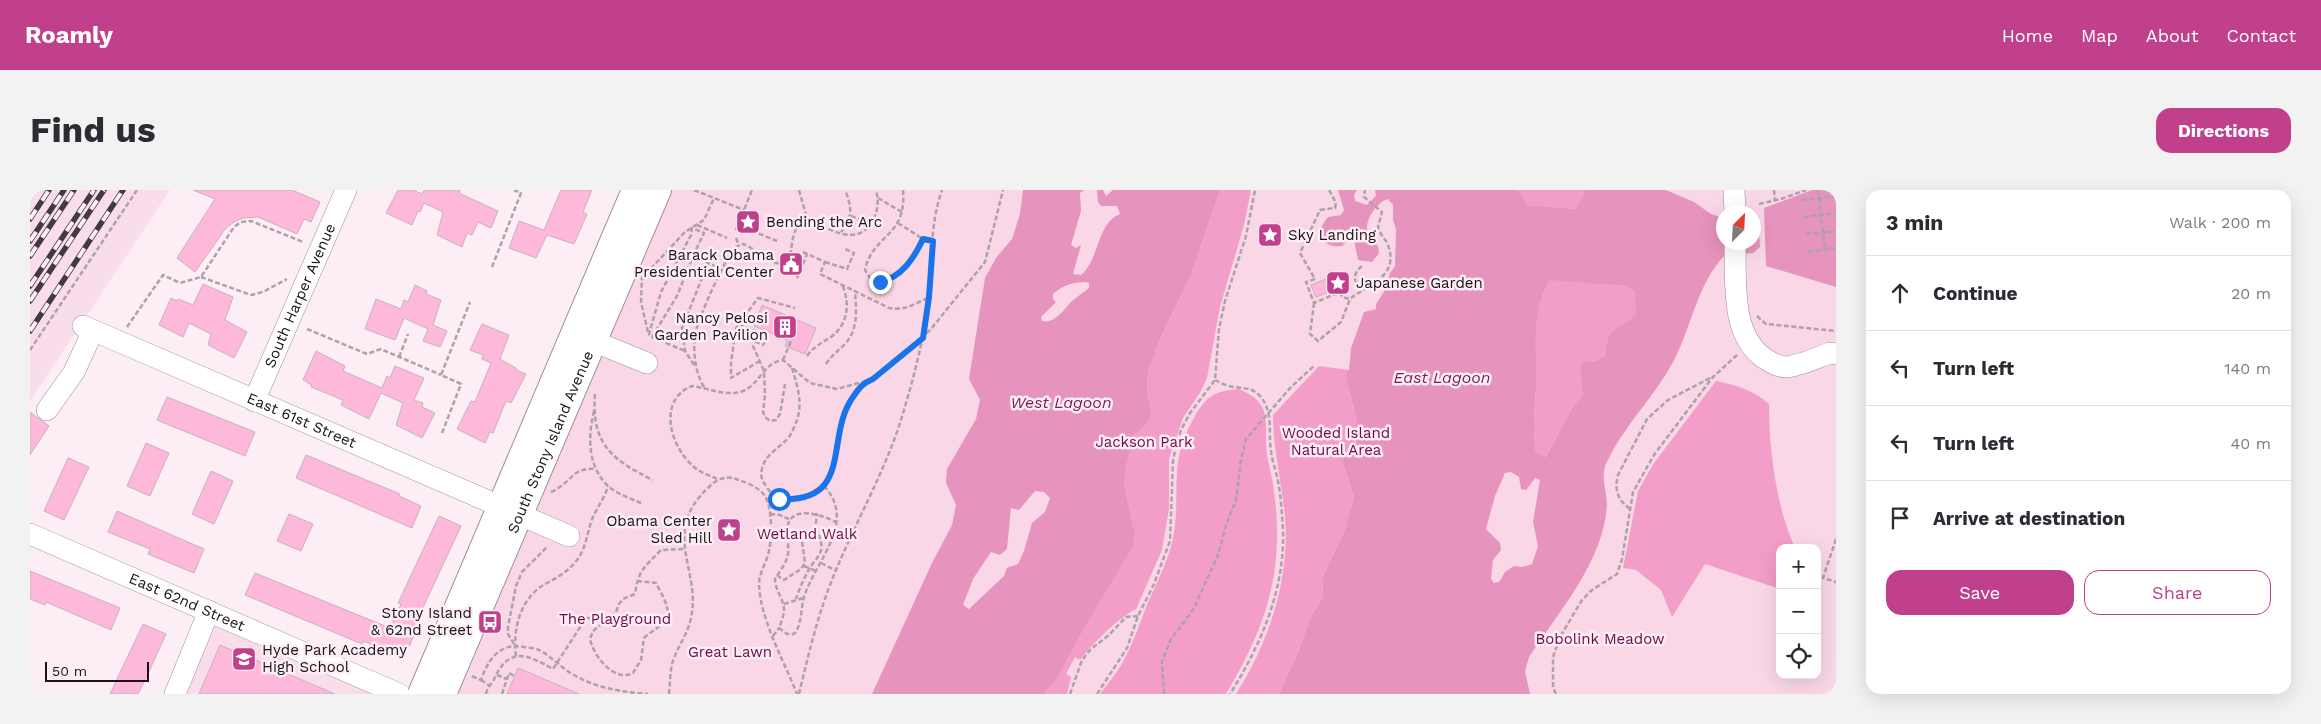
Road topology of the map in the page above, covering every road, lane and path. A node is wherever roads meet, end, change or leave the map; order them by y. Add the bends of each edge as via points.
1 (137, 190) edge
2 (346, 190) edge
3 (514, 190) edge
4 (635, 190) edge
5 (658, 190) edge
6 (694, 190) edge
7 (752, 190) edge
8 (799, 190) edge
9 (845, 190) edge
10 (876, 190) edge
11 (903, 190) edge
12 (942, 190) edge
13 (1003, 190) edge
14 (1255, 190) edge
15 (1329, 190) edge
16 (1365, 190) edge
17 (1734, 190) edge
18 (1774, 190) edge
19 (1806, 190) edge
20 (1818, 190) edge
21 (1836, 196) edge
22 (714, 198) junction
23 (878, 198) junction
24 (1819, 198) junction
25 (1802, 200) dead end
26 (1775, 201) junction
27 (1759, 204) dead end
28 (1735, 205) edge
29 (744, 210) junction
30 (903, 213) junction
31 (1836, 213) edge
32 (1821, 215) junction
33 (806, 216) junction
34 (850, 216) junction
35 (1804, 217) dead end
36 (861, 220) dead end
37 (898, 223) junction
38 (697, 225) junction
39 (738, 225) junction
40 (692, 228) junction
41 (736, 230) dead end
42 (1836, 231) edge
43 (840, 232) junction
44 (1823, 232) junction
45 (1806, 234) dead end
46 (727, 238) dead end
47 (736, 238) dead end
48 (923, 239) junction
49 (777, 241) dead end
50 (933, 241) junction
51 (303, 242) dead end
52 (739, 246) junction
53 (843, 248) dead end
54 (1836, 248) edge
55 (1736, 250) edge
56 (1825, 250) junction
57 (803, 252) dead end
58 (1296, 252) dead end
59 (1808, 252) dead end
60 (1300, 253) junction
61 (807, 254) junction
62 (693, 256) junction
63 (790, 261) junction
64 (825, 262) junction
65 (708, 263) junction
66 (715, 266) dead end
67 (797, 266) dead end
68 (1362, 266) dead end
69 (492, 267) dead end
70 (201, 277) junction
71 (797, 278) dead end
72 (287, 279) dead end
73 (842, 284) junction
74 (1362, 289) junction
75 (855, 290) junction
76 (929, 297) junction
77 (1350, 299) junction
78 (470, 302) dead end
79 (1314, 303) junction
80 (795, 308) dead end
81 (1756, 315) dead end
82 (739, 324) junction
83 (1766, 324) junction
84 (307, 329) dead end
85 (125, 330) dead end
86 (1836, 331) edge
87 (760, 332) junction
88 (408, 334) dead end
89 (649, 334) junction
90 (585, 337) junction
91 (652, 337) junction
92 (923, 338) junction
93 (755, 341) junction
94 (791, 341) dead end
95 (1749, 342) junction
96 (30, 350) edge
97 (685, 351) junction
98 (1836, 354) edge
99 (807, 356) dead end
100 (399, 357) junction
101 (783, 360) junction
102 (760, 361) junction
103 (647, 363) dead end
104 (826, 364) dead end
105 (792, 366) junction
106 (1314, 366) dead end
107 (697, 368) junction
108 (764, 371) junction
109 (441, 375) junction
110 (1712, 378) junction
111 (1215, 380) junction
112 (863, 383) junction
113 (785, 384) dead end
114 (704, 387) junction
115 (595, 394) dead end
116 (254, 401) junction
117 (47, 410) dead end
118 (594, 411) junction
119 (1269, 412) junction
120 (442, 432) dead end
121 (596, 469) junction
122 (717, 479) junction
123 (653, 480) dead end
124 (608, 486) junction
125 (824, 486) junction
126 (550, 493) dead end
127 (770, 493) junction
128 (765, 496) junction
129 (643, 504) dead end
130 (1630, 509) junction
131 (510, 512) junction
132 (817, 513) junction
133 (770, 514) junction
134 (791, 520) junction
135 (836, 522) junction
136 (815, 531) junction
137 (30, 534) edge
138 (1836, 539) edge
139 (559, 540) joint
140 (684, 549) junction
141 (821, 563) junction
142 (804, 566) junction
143 (810, 568) junction
144 (836, 570) junction
145 (816, 571) junction
146 (777, 575) junction
147 (637, 581) junction
148 (1836, 582) edge
149 (804, 598) junction
150 (796, 599) junction
151 (784, 604) junction
152 (209, 611) junction
153 (1138, 616) junction
154 (603, 623) junction
155 (779, 628) junction
156 (773, 636) junction
157 (514, 645) junction
158 (516, 656) junction
159 (557, 663) junction
160 (496, 674) junction
161 (470, 675) dead end
162 (514, 676) dead end
163 (507, 679) junction
164 (481, 680) junction
165 (490, 686) junction
166 (174, 694) edge
167 (399, 694) edge
168 (421, 694) edge
169 (443, 694) edge
170 (486, 694) edge
171 (502, 694) edge
172 (648, 694) edge
173 (670, 694) edge
174 (798, 694) edge
175 (1070, 694) edge
176 (1097, 694) edge
177 (1164, 694) edge
178 (1230, 694) edge
179 (1556, 694) edge

1 - 96 path
2 - 116 street, South Harper Avenue
3 - 69 path via 521,193
4 - 90 main road, South Stony Island Avenue
5 - 90 main road, South Stony Island Avenue
6 - 22 path
7 - 29 path
8 - 33 path
9 - 34 path via 851,204
10 - 23 path
11 - 30 path
12 - 50 path via 933,223
13 - 92 path via 985,262
14 - 111 path via 1246,236 1219,329
15 - 60 path via 1336,203 1335,208 1320,210
16 - 74 path via 1364,197 1383,216 1378,227 1389,248 1390,260 1383,278
17 - 28 street
18 - 26 path
19 - 26 path
20 - 24 path
21 - 24 path
22 - 29 path
22 - 38 path via 704,220
23 - 30 path
23 - 43 path via 878,210 863,233 854,237
24 - 25 path
24 - 32 path
26 - 27 path
29 - 39 path
30 - 37 path
31 - 32 path
32 - 35 path
32 - 44 path
33 - 43 path via 829,230
33 - 63 path via 794,232
34 - 36 path
34 - 43 path
37 - 48 path
37 - 48 path via 867,261 866,270 870,278 880,282 898,275
38 - 40 path
38 - 46 path
39 - 41 path
39 - 49 path
40 - 62 path via 704,233
40 - 89 path via 661,292
40 - 89 path via 642,278 644,320
42 - 44 path
44 - 45 path
44 - 56 path
47 - 52 path
48 - 50 path
50 - 76 path
51 - 70 path via 251,221 241,222 234,227
52 - 63 path via 749,246 778,264
52 - 107 path via 729,256 695,334 694,361
53 - 64 path via 854,253 848,269
54 - 56 path
55 - 95 street via 1739,314
56 - 59 path
57 - 61 path
58 - 60 path
60 - 79 path via 1315,279 1306,282
61 - 64 path
61 - 71 path
62 - 65 path
62 - 91 path via 677,296
63 - 67 path
64 - 73 path via 820,274
65 - 66 path
65 - 97 path via 684,318
68 - 74 path via 1354,278
70 - 72 path via 251,295
70 - 85 path via 180,283 163,275
73 - 75 path
73 - 99 path via 848,304 843,322 837,332 817,344
74 - 77 path
75 - 76 path via 899,310
75 - 104 path via 856,327
76 - 92 path
77 - 79 path via 1342,297 1340,292
77 - 79 path via 1341,322 1318,341 1310,334
78 - 109 path
80 - 82 path via 758,298
81 - 83 path
82 - 87 path
82 - 102 path via 731,378
83 - 86 path
83 - 95 path
84 - 100 path via 367,354 381,349
87 - 93 path
87 - 93 path via 768,336 763,345
88 - 100 path
89 - 91 path
90 - 103 street
90 - 131 main road, South Stony Island Avenue
91 - 97 path
92 - 112 path via 873,379
92 - 144 path via 889,455
93 - 102 path
94 - 101 path
95 - 98 street via 1761,356 1785,367
95 - 110 path
97 - 107 path
100 - 109 path
101 - 105 path
101 - 108 path via 769,365
102 - 108 path
105 - 112 path via 802,377 822,387 837,389
105 - 127 path via 800,398 797,420 789,437 762,468 761,479
106 - 119 path
107 - 114 path
108 - 113 path via 763,412 770,421 776,420 780,414
108 - 114 path via 744,390 722,393
109 - 120 path via 461,384
110 - 130 path via 1654,455 1633,492
110 - 130 path via 1668,400 1647,419 1616,484 1620,501
111 - 119 path via 1251,390 1260,396
111 - 153 path via 1181,430 1173,461 1170,541
112 - 125 path via 845,408 836,463
114 - 122 path via 692,386 676,396 672,405 671,429 678,448 694,467
115 - 118 path
116 - 117 street, East 61st Street via 88,329 74,372
116 - 131 street, East 61st Street
118 - 121 path via 590,449
118 - 123 path via 599,434 609,451 616,459
119 - 177 path via 1246,439 1240,458 1236,500 1218,556 1162,661
119 - 178 path via 1271,452 1283,530 1282,563 1276,597 1263,632
121 - 124 path
121 - 126 path via 584,468 576,472 564,487
122 - 128 path via 733,478 752,485
122 - 140 path via 691,507 685,523
124 - 129 path
124 - 157 path via 577,561 558,579 546,583 534,593 518,619
125 - 127 path via 801,499 779,499
125 - 135 path via 837,503
127 - 128 path
128 - 133 path
130 - 179 path via 1617,574 1582,600 1560,637 1554,657
131 - 139 street, East 61st Street
131 - 168 main road, South Stony Island Avenue
131 - 169 main road, South Stony Island Avenue
132 - 134 path via 806,512
132 - 135 path
132 - 136 path
133 - 134 path
133 - 156 path via 768,554 759,580 760,602
134 - 146 path via 787,529 788,553
135 - 141 path
136 - 142 path via 808,531 802,541
136 - 143 path via 822,541 822,549
137 - 152 street, East 62nd Street
138 - 148 path via 1823,578
139 - 157 path via 522,572 516,586 508,627
140 - 147 path via 661,550 638,574
140 - 173 path via 692,596 690,622 672,663
141 - 144 path
141 - 145 path
142 - 143 path
142 - 146 path via 784,580
143 - 145 path
143 - 150 path
144 - 174 path via 813,634
145 - 149 path
146 - 151 path via 775,585
147 - 154 path via 635,594 623,599 616,612
147 - 154 path via 656,583 668,616 662,625 644,638 641,660 630,674 612,670 600,661 592,648 590,639
149 - 150 path
149 - 155 path via 799,628 794,634 787,634
150 - 151 path
151 - 155 path
152 - 166 street
152 - 167 street, East 62nd Street
153 - 175 path via 1126,617 1090,649 1082,660
153 - 176 path via 1124,654
154 - 159 path via 586,618
155 - 156 path
156 - 174 path
157 - 158 path
157 - 159 path via 538,649
157 - 164 path via 495,653
158 - 159 path via 536,659 553,669
158 - 160 path via 503,662
159 - 172 path via 599,686
160 - 163 path
160 - 165 path
161 - 164 path
162 - 163 path via 509,673
163 - 171 path
164 - 165 path
165 - 170 path

